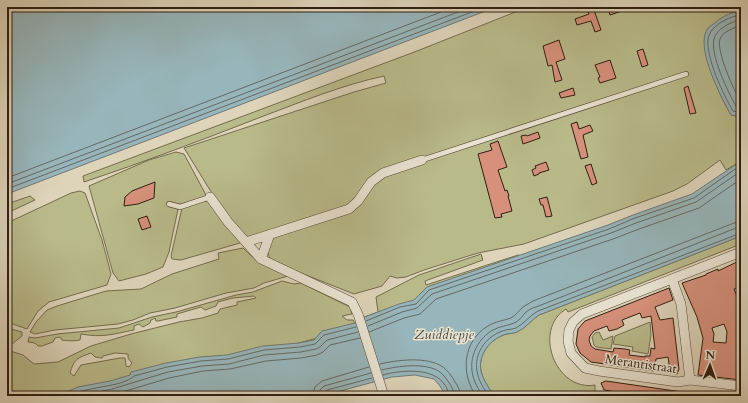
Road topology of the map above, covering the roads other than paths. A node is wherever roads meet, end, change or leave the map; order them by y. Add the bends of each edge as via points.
1 (686, 74) dead end
2 (422, 160) joint
3 (210, 197) joint
4 (169, 204) dead end
5 (270, 234) junction
6 (246, 242) junction
7 (741, 252) edge
8 (261, 258) junction
9 (672, 279) junction
10 (690, 380) junction
11 (741, 386) edge
12 (383, 393) edge

1 - 2 lane
2 - 5 street via 383,173 371,182 358,202 349,209
3 - 4 lane via 180,207
3 - 6 street
5 - 6 street
5 - 8 street
6 - 8 street
7 - 9 street
8 - 12 street via 352,302
9 - 10 street via 681,304
9 - 10 street, Merantistraat via 582,314 573,322 568,341 571,353 585,368 678,382
10 - 11 street, Merantistraat

